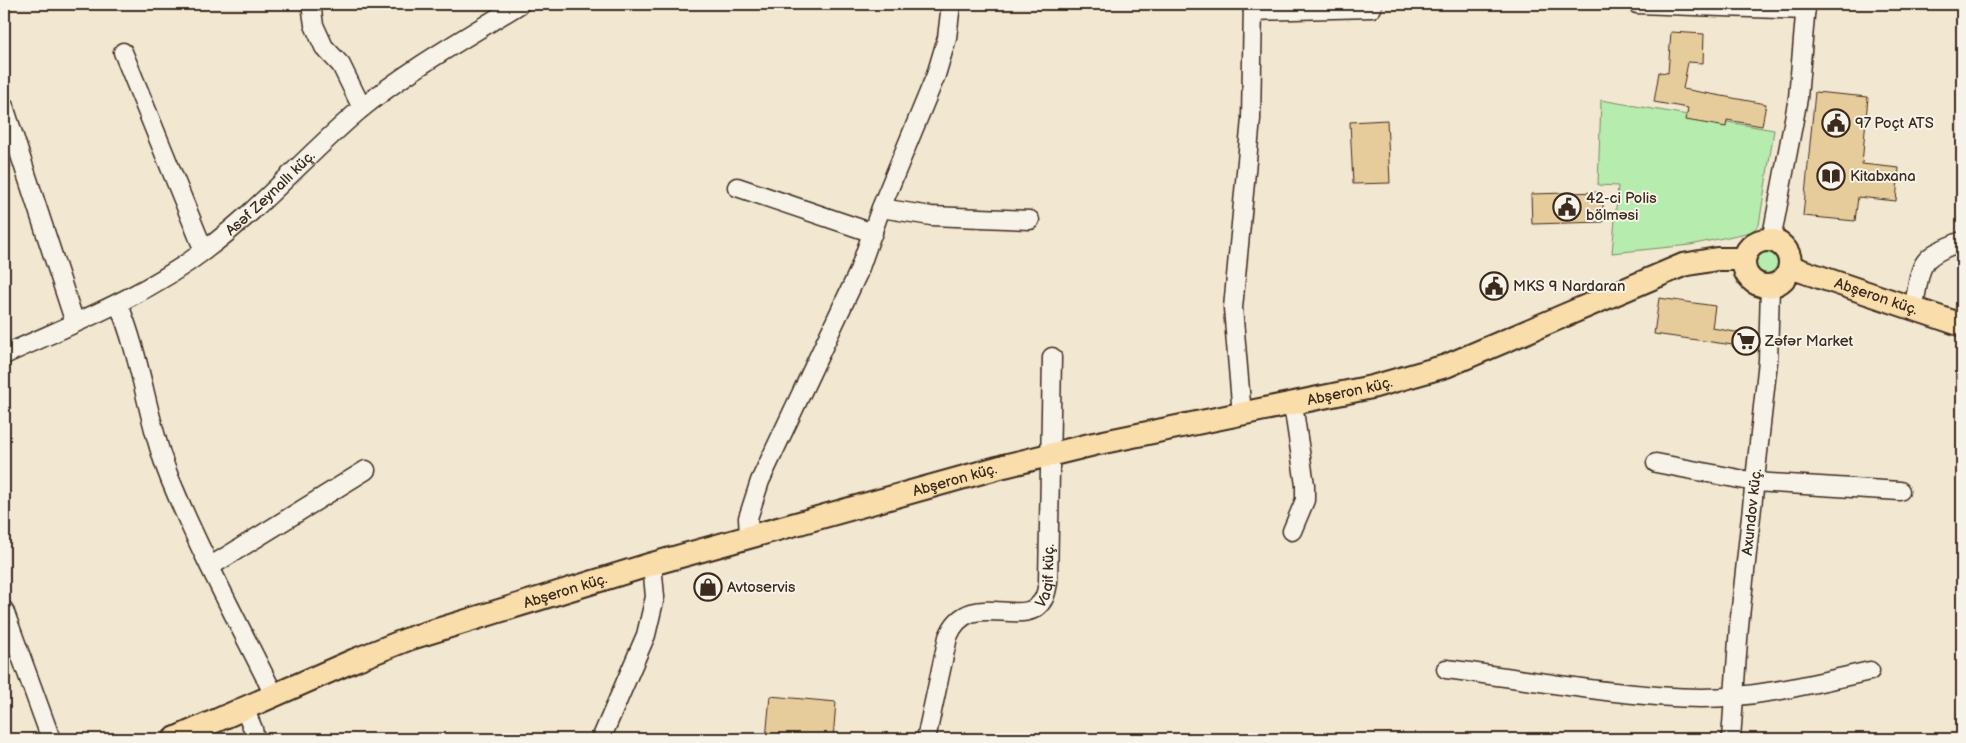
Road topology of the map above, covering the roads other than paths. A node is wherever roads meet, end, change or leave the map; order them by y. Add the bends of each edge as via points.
1 (311, 4) edge
2 (520, 4) edge
3 (951, 4) edge
4 (1637, 4) edge
5 (1253, 7) edge
6 (1806, 7) edge
7 (1372, 8) dead end
8 (123, 52) dead end
9 (4, 106) edge
10 (362, 108) junction
11 (737, 187) dead end
12 (881, 208) junction
13 (1030, 220) dead end
14 (874, 233) junction
15 (1771, 241) junction
16 (1962, 241) edge
17 (204, 251) junction
18 (1744, 259) junction
19 (1790, 268) junction
20 (1770, 286) junction
21 (118, 303) junction
22 (1913, 309) junction
23 (75, 323) junction
24 (1962, 325) edge
25 (4, 354) edge
26 (1052, 357) dead end
27 (1293, 404) junction
28 (1242, 415) junction
29 (1052, 454) junction
30 (1656, 463) dead end
31 (366, 470) dead end
32 (1755, 482) junction
33 (1900, 491) dead end
34 (1292, 531) dead end
35 (749, 536) junction
36 (652, 564) junction
37 (211, 566) junction
38 (4, 610) edge
39 (1446, 669) dead end
40 (1870, 671) dead end
41 (274, 695) junction
42 (1733, 696) junction
43 (244, 708) junction
44 (51, 739) edge
45 (174, 739) edge
46 (255, 739) edge
47 (601, 739) edge
48 (926, 739) edge
49 (1731, 739) edge

1 - 10 street via 314,25 324,47 341,64
2 - 10 street, Asəf Zeynallı küç. via 417,67
3 - 12 street via 947,38 936,75
4 - 6 street
5 - 7 street
5 - 28 street via 1251,120 1233,308
6 - 15 street via 1798,98
8 - 17 street
9 - 23 street
10 - 17 street, Asəf Zeynallı küç.
11 - 14 street
12 - 13 street via 931,216
12 - 14 street
14 - 35 street via 760,481 748,518
15 - 18 main road via 1764,240 1751,247
15 - 19 main road via 1784,248
16 - 22 street via 1934,252 1925,260
17 - 21 street, Asəf Zeynallı küç.
18 - 20 main road via 1750,279
18 - 27 main road, Abşeron küç. via 1717,259 1683,265 1430,372
19 - 20 main road via 1783,280
19 - 22 main road, Abşeron küç.
20 - 32 street, Axundov küç. via 1768,361
21 - 23 street, Asəf Zeynallı küç.
21 - 37 street via 127,323 170,478
22 - 24 main road, Abşeron küç.
23 - 25 street, Asəf Zeynallı küç.
26 - 29 street, Vaqif küç.
27 - 28 main road, Abşeron küç.
27 - 34 street via 1306,486 1305,500
28 - 29 main road, Abşeron küç.
29 - 35 main road, Abşeron küç.
29 - 48 street, Vaqif küç. via 1048,583 1044,599 1035,609 971,612 953,624
30 - 32 street
31 - 37 street
32 - 33 street
32 - 42 street, Axundov küç.
35 - 36 main road, Abşeron küç.
36 - 41 main road, Abşeron küç. via 411,638
36 - 47 street via 655,597 650,620
37 - 41 street
38 - 44 street
39 - 42 street via 1652,696
40 - 42 street
41 - 43 main road, Abşeron küç.
42 - 49 street, Axundov küç.
43 - 45 main road, Abşeron küç.
43 - 46 street

